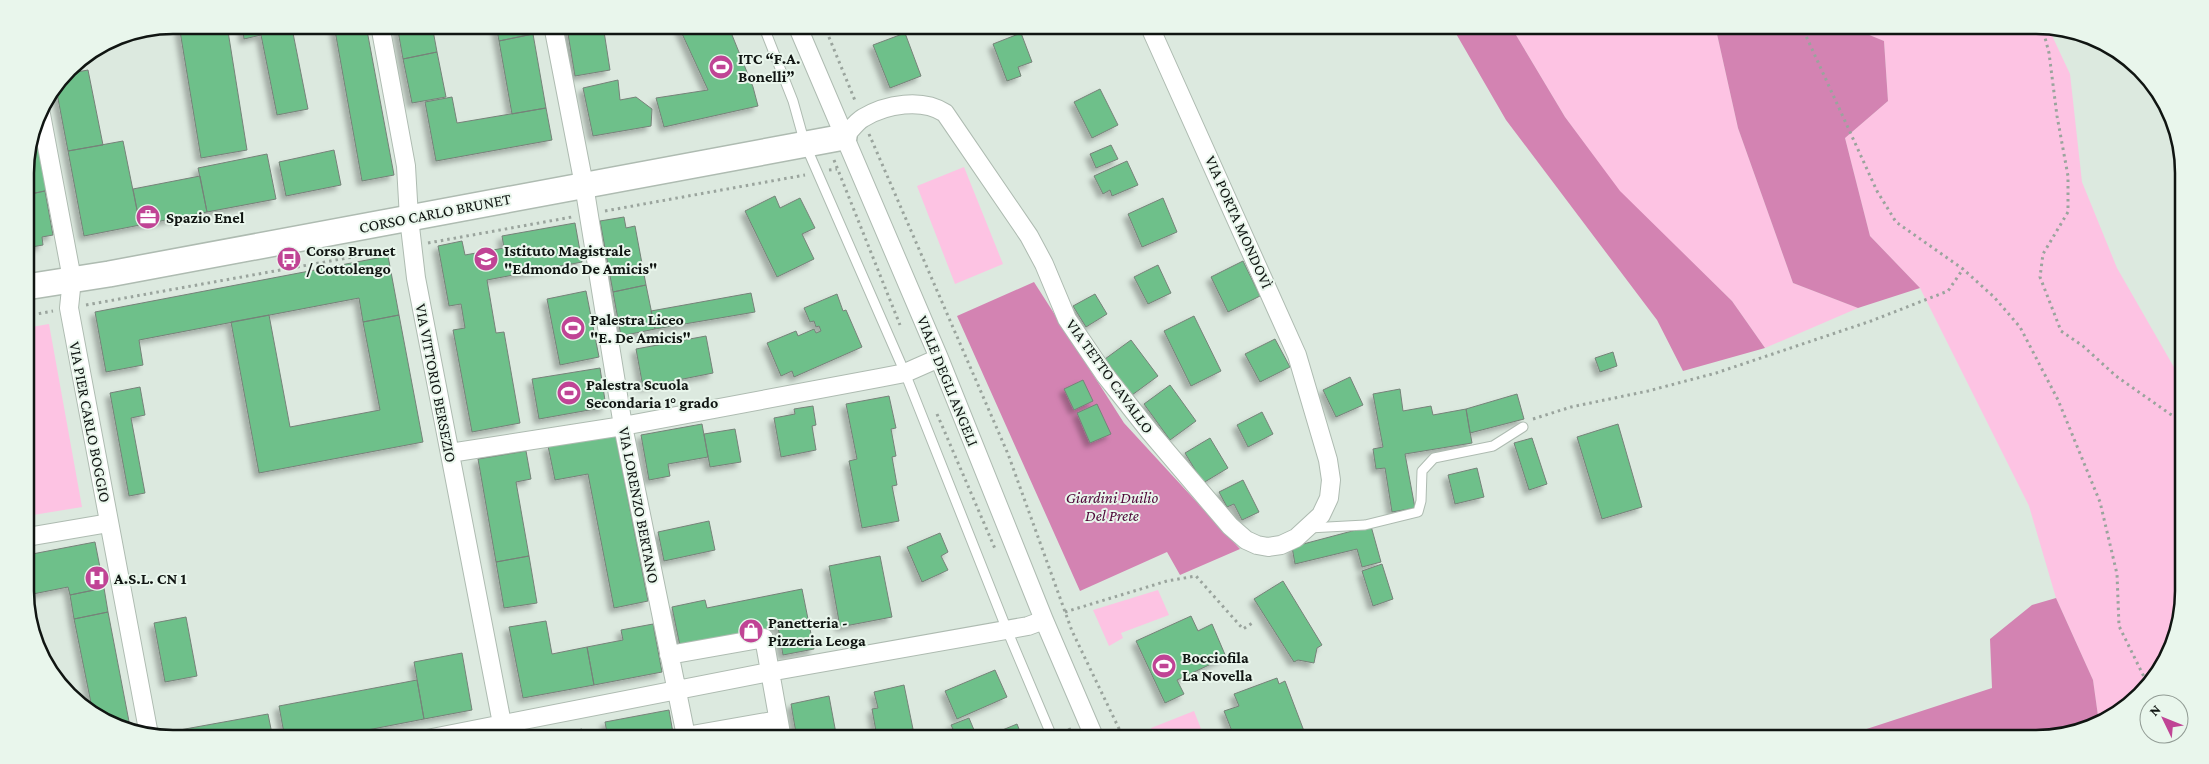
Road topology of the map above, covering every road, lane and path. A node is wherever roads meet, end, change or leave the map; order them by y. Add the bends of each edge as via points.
1 (382, 34) edge
2 (555, 34) edge
3 (767, 34) edge
4 (801, 34) edge
5 (828, 34) edge
6 (1153, 34) edge
7 (1805, 34) edge
8 (2044, 34) edge
9 (862, 118) junction
10 (43, 124) edge
11 (844, 137) junction
12 (805, 144) junction
13 (877, 154) dead end
14 (837, 169) dead end
15 (818, 172) junction
16 (584, 185) junction
17 (588, 214) junction
18 (409, 218) junction
19 (412, 246) junction
20 (1963, 269) junction
21 (72, 279) junction
22 (34, 286) edge
23 (69, 308) junction
24 (34, 315) edge
25 (939, 358) junction
26 (904, 373) junction
27 (2175, 416) edge
28 (1318, 424) joint
29 (623, 426) junction
30 (1523, 427) joint
31 (450, 453) junction
32 (109, 523) junction
33 (1309, 528) junction
34 (34, 537) edge
35 (1065, 612) junction
36 (1044, 620) junction
37 (1254, 622) dead end
38 (1007, 630) junction
39 (669, 655) junction
40 (769, 672) junction
41 (2145, 678) edge
42 (677, 689) junction
43 (778, 720) junction
44 (148, 728) edge
45 (503, 730) edge
46 (511, 730) edge
47 (685, 730) edge
48 (720, 730) edge
49 (780, 730) edge
50 (1049, 730) edge
51 (1091, 730) edge
52 (1120, 730) edge

1 - 18 street, VIA VITTORIO BERSEZIO via 406,166
2 - 16 street, VIA LORENZO BERTANO
3 - 12 lane via 793,101
4 - 11 street, VIALE DEGLI ANGELI
5 - 9 path
6 - 28 street, VIA PORTA MONDOVÌ via 1290,336
7 - 20 path via 1877,192 1896,222
8 - 27 path via 2068,176 2068,212 2043,254 2040,277 2061,331 2116,376
9 - 11 street, VIA TETTO CAVALLO
9 - 33 street, VIA TETTO CAVALLO via 906,104 936,107 945,112 1029,236 1067,319 1081,340 1144,425 1204,498 1230,526 1256,545 1268,548 1281,545
10 - 21 street, VIA PIER CARLO BOGGIO
11 - 12 street, CORSO CARLO BRUNET
11 - 25 street, VIALE DEGLI ANGELI
12 - 15 lane
12 - 16 street, CORSO CARLO BRUNET
13 - 35 path via 1008,454
14 - 15 path
15 - 17 path
15 - 26 lane
16 - 17 street, VIA LORENZO BERTANO
16 - 18 street, CORSO CARLO BRUNET
17 - 19 path
17 - 29 street, VIA LORENZO BERTANO
18 - 19 street, VIA VITTORIO BERSEZIO
18 - 21 street, CORSO CARLO BRUNET
19 - 23 path
19 - 31 street, VIA VITTORIO BERSEZIO
20 - 30 path via 1948,291 1871,321 1716,373 1534,417
20 - 41 path via 2020,327 2058,400 2100,502 2116,574 2120,626
21 - 22 street, CORSO CARLO BRUNET
21 - 23 street, VIA PIER CARLO BOGGIO
23 - 24 path
23 - 32 street, VIA PIER CARLO BOGGIO
25 - 26 street
25 - 36 street, VIALE DEGLI ANGELI
26 - 29 street
26 - 38 lane
28 - 33 street, VIA TETTO CAVALLO via 1331,480 1329,498 1321,515
29 - 31 street
29 - 39 street, VIA LORENZO BERTANO
30 - 33 lane via 1493,446 1434,458 1422,471 1418,512 1365,526
31 - 45 street, VIA VITTORIO BERSEZIO
32 - 34 street
32 - 44 street, VIA PIER CARLO BOGGIO
35 - 37 path via 1196,576 1244,630
35 - 52 path
36 - 38 street
36 - 51 street, VIALE DEGLI ANGELI
38 - 40 street
38 - 50 lane
39 - 40 street via 764,638
39 - 42 street, VIA LORENZO BERTANO
40 - 42 street
40 - 43 street
42 - 46 street
42 - 47 street, VIA LORENZO BERTANO
43 - 48 street, VIA LORENZO BERTANO
43 - 49 street

